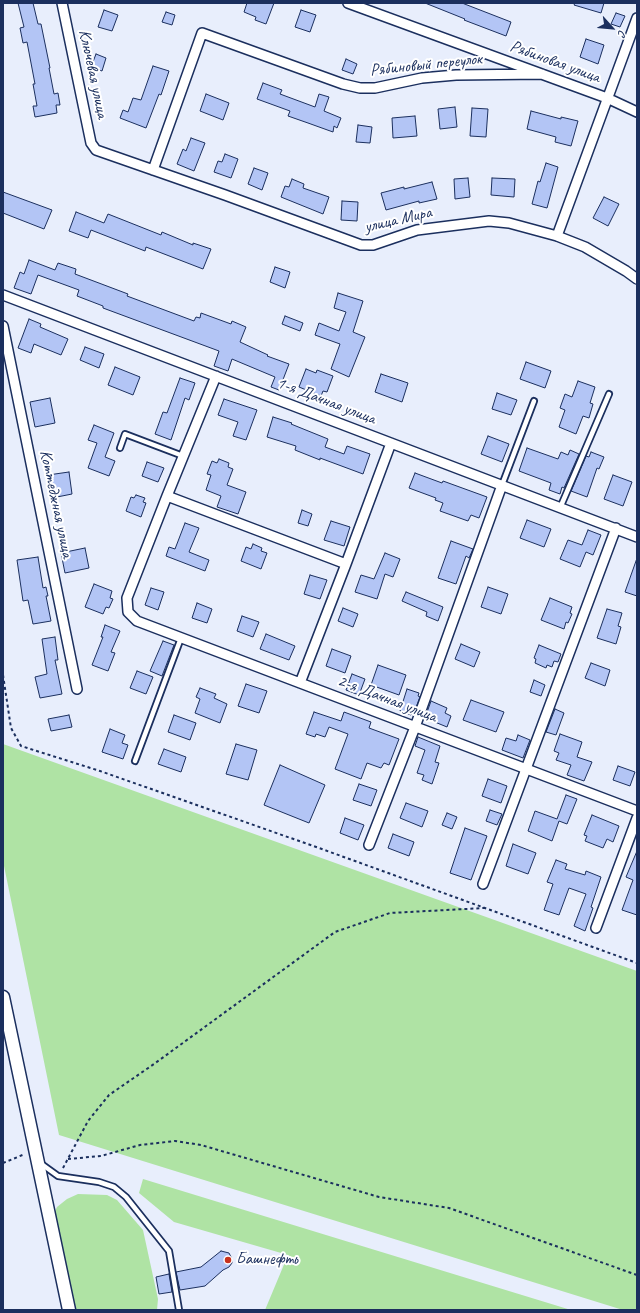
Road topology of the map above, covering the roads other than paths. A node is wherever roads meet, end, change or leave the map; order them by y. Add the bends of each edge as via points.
1 (62, 3) edge
2 (348, 3) edge
3 (637, 18) edge
4 (542, 74) junction
5 (612, 100) junction
6 (637, 112) edge
7 (637, 120) edge
8 (96, 150) joint
9 (153, 170) junction
10 (557, 236) junction
11 (637, 279) edge
12 (3, 295) edge
13 (3, 326) edge
14 (216, 376) junction
15 (609, 394) dead end
16 (534, 402) dead end
17 (391, 443) junction
18 (120, 448) dead end
19 (183, 456) junction
20 (502, 485) junction
21 (167, 496) junction
22 (560, 508) junction
23 (616, 528) junction
24 (637, 537) edge
25 (346, 564) junction
26 (181, 638) junction
27 (300, 682) junction
28 (77, 689) dead end
29 (415, 727) junction
30 (135, 761) dead end
31 (526, 769) junction
32 (637, 811) edge
33 (637, 818) edge
34 (369, 845) dead end
35 (483, 884) dead end
36 (596, 928) dead end
37 (3, 996) edge
38 (3, 1027) edge
39 (29, 1151) junction
40 (37, 1161) junction
41 (63, 1310) edge
42 (69, 1310) edge
43 (179, 1310) edge

1 - 8 street, Ключевая улица via 90,143
2 - 4 street, Рябиновая улица
3 - 5 street
4 - 5 street, Рябиновая улица
4 - 9 street, Рябиновый переулок via 456,74 375,88 360,88 202,33
5 - 6 street, Рябиновая улица
5 - 7 street
5 - 10 street
8 - 9 street, улица Мира
9 - 10 street, улица Мира via 361,245 373,245 416,230 489,221 509,223
10 - 11 street, улица Мира via 585,247
12 - 14 street, 1-я Дачная улица
13 - 28 street, Коттеджная улица
14 - 17 street, 1-я Дачная улица
14 - 19 street
15 - 22 lane
16 - 20 lane
17 - 20 street, 1-я Дачная улица
17 - 25 street
18 - 19 lane via 125,434
19 - 21 street
20 - 22 street, 1-я Дачная улица
20 - 29 street
21 - 25 street
21 - 26 street, 2-я Дачная улица via 127,598 128,612 137,621
22 - 23 street, 1-я Дачная улица
23 - 24 street, 1-я Дачная улица
23 - 31 street
25 - 27 street
26 - 27 street, 2-я Дачная улица
26 - 30 lane
27 - 29 street, 2-я Дачная улица
29 - 31 street, 2-я Дачная улица
29 - 34 street
31 - 32 street, 2-я Дачная улица
31 - 35 street
33 - 36 street
37 - 40 main road
38 - 39 main road
39 - 40 lane
39 - 41 main road
40 - 42 main road
40 - 43 lane via 58,1176 99,1182 114,1187 126,1197 169,1251

